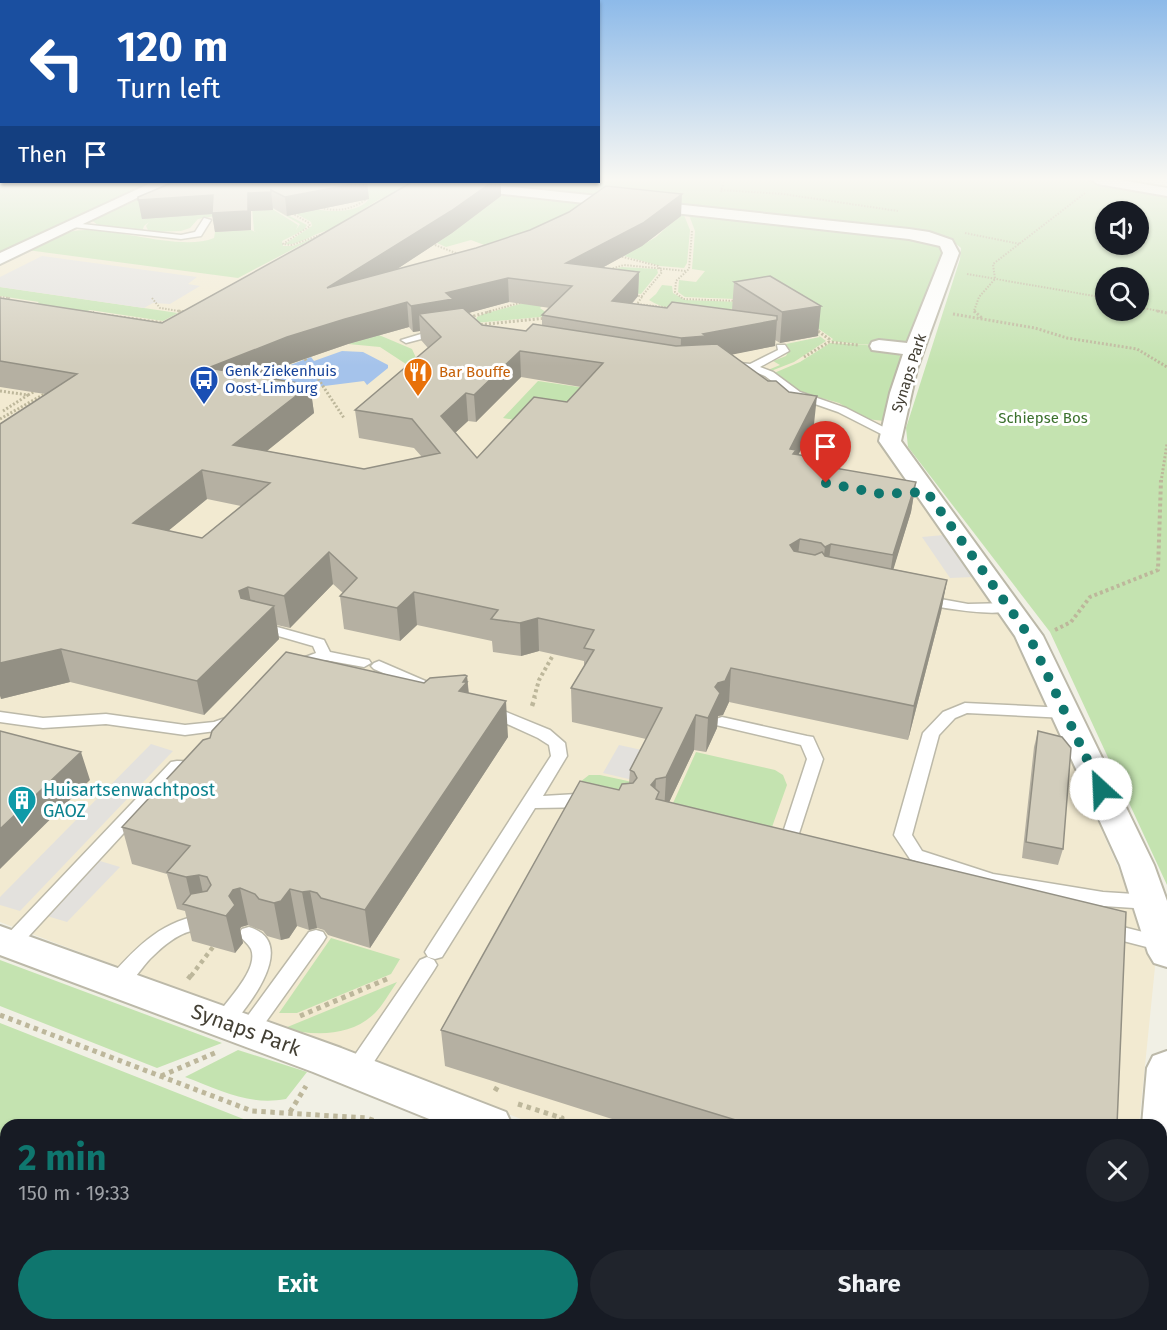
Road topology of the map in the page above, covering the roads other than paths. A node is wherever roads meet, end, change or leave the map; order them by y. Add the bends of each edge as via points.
1 (37, 242) edge
2 (943, 242) edge
3 (0, 260) edge
4 (451, 329) edge
5 (406, 339) dead end
6 (879, 346) road end
7 (782, 347) edge
8 (915, 350) junction
9 (722, 365) edge
10 (752, 367) junction
11 (891, 435) junction
12 (909, 597) edge
13 (1010, 607) junction
14 (254, 625) edge
15 (324, 655) junction
16 (289, 673) edge
17 (449, 696) edge
18 (474, 705) edge
19 (248, 709) edge
20 (1066, 713) junction
21 (0, 717) edge
22 (722, 722) edge
23 (210, 769) edge
24 (529, 802) junction
25 (606, 807) edge
26 (763, 845) edge
27 (786, 851) junction
28 (809, 857) edge
29 (1150, 902) junction
30 (208, 921) edge
31 (1085, 925) edge
32 (249, 934) dead end
33 (316, 937) dead end
34 (5, 942) edge
35 (1166, 949) edge
36 (117, 983) junction
37 (232, 1034) junction
38 (1167, 1068) edge
39 (356, 1071) junction
40 (502, 1109) edge
41 (1164, 1119) edge

1 - 3 street
2 - 8 street, Synaps Park via 951,254
4 - 5 lane
6 - 8 street
7 - 10 lane via 784,351 774,358
8 - 11 street, Synaps Park
9 - 10 lane
10 - 11 lane via 796,394 842,410
11 - 13 street, Synaps Park via 890,441 921,492
12 - 13 lane via 968,608
13 - 20 street, Synaps Park via 1029,636
14 - 15 lane via 319,644
15 - 16 lane via 297,665
15 - 17 lane via 372,664
18 - 24 lane via 538,731 557,743 559,756
19 - 21 lane via 240,717 196,731 104,719 25,723
20 - 29 street, Synaps Park via 1137,865
20 - 29 lane via 965,708 949,715 931,733 903,835 916,855 992,880 1103,899
22 - 27 lane via 807,741 815,759
23 - 34 lane via 177,765
24 - 25 lane via 577,800
24 - 39 lane
26 - 27 lane
27 - 28 lane
29 - 35 street, Synaps Park
30 - 36 lane via 178,927 153,942
31 - 35 lane
32 - 37 lane via 262,948 260,970
33 - 37 lane
34 - 36 street, Synaps Park
36 - 37 street, Synaps Park
37 - 39 street, Synaps Park
38 - 41 street
39 - 40 street, Synaps Park

